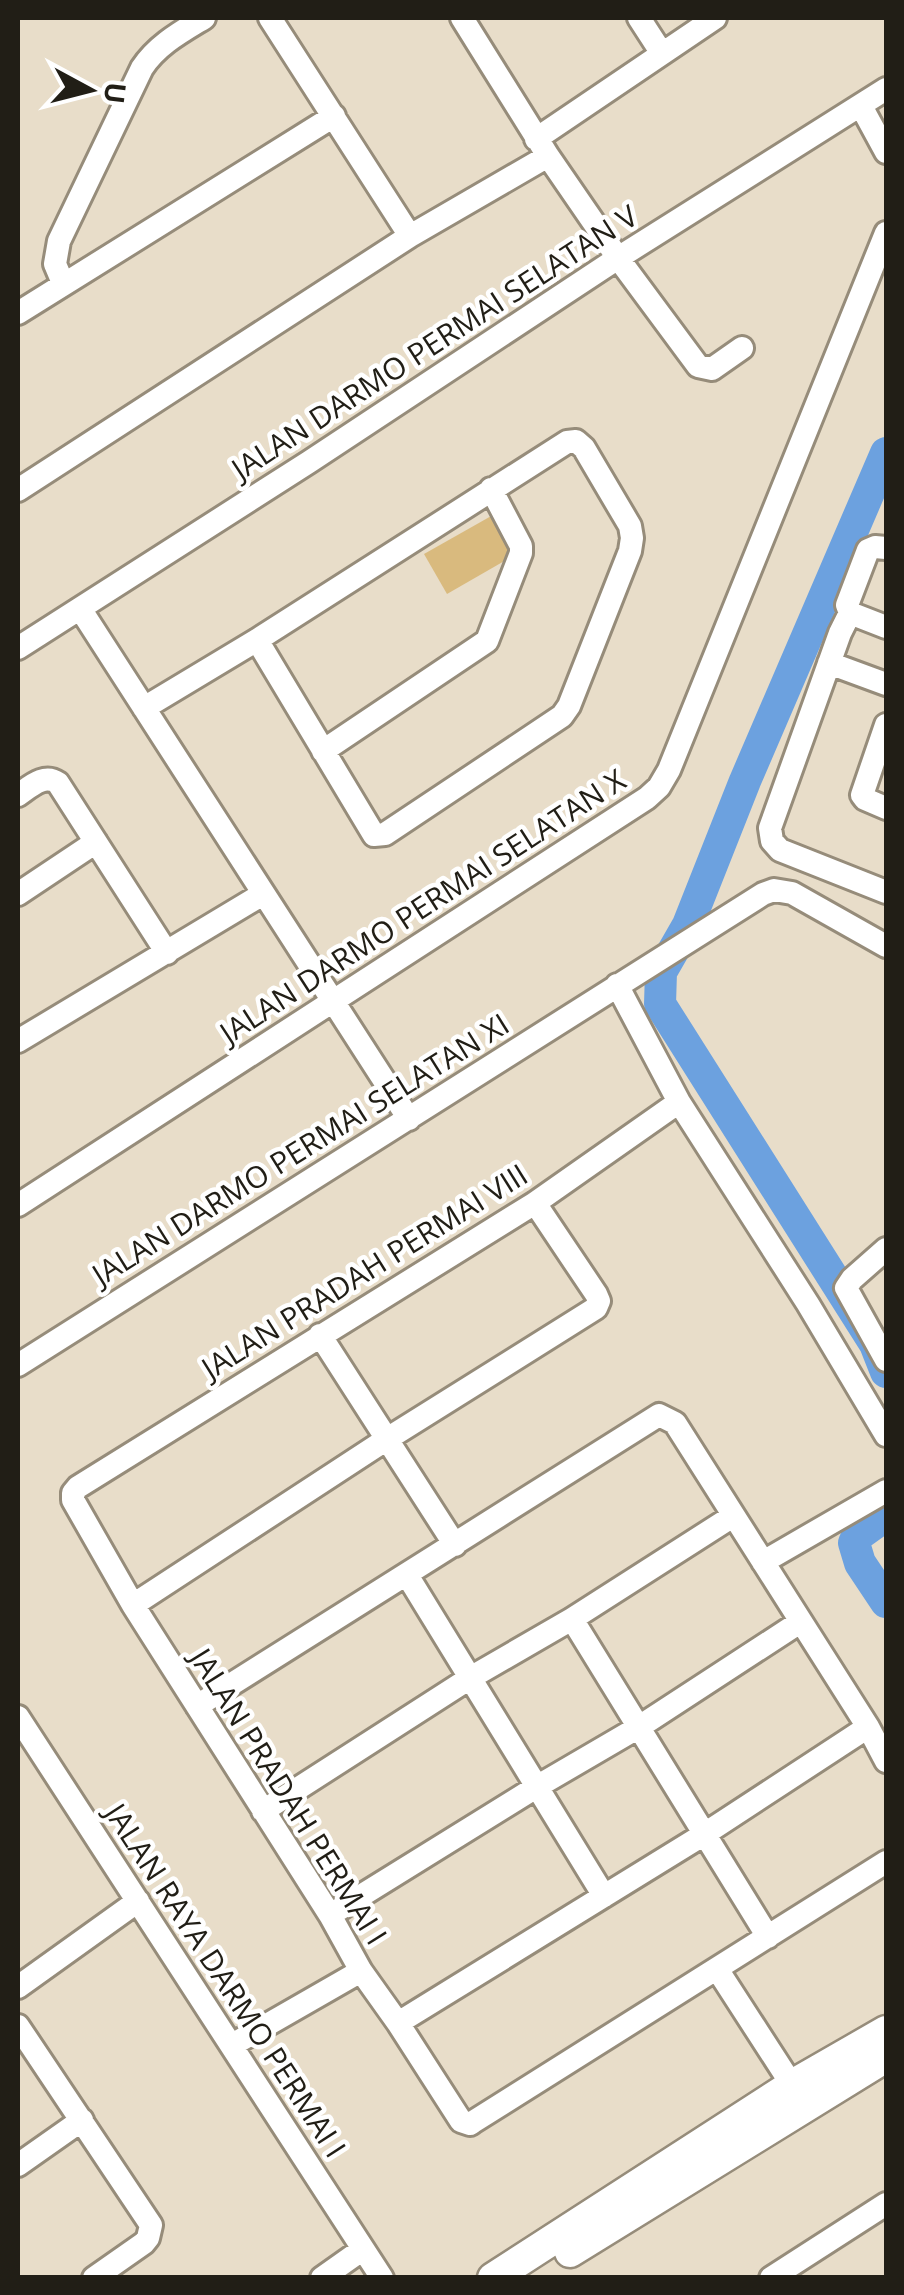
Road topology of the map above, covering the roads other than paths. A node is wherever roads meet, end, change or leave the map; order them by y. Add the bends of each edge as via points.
1 (204, 18) edge
2 (270, 18) edge
3 (462, 18) edge
4 (640, 18) edge
5 (715, 18) edge
6 (661, 52) junction
7 (886, 89) edge
8 (861, 106) junction
9 (334, 116) junction
10 (542, 148) junction
11 (886, 152) edge
12 (886, 232) edge
13 (410, 236) junction
14 (618, 258) junction
15 (63, 283) junction
16 (18, 313) edge
17 (742, 348) dead end
18 (491, 489) junction
19 (18, 490) edge
20 (886, 548) edge
21 (80, 610) junction
22 (850, 613) junction
23 (886, 628) edge
24 (257, 640) junction
25 (18, 648) edge
26 (829, 663) junction
27 (886, 684) edge
28 (144, 708) junction
29 (886, 725) edge
30 (323, 751) junction
31 (18, 795) edge
32 (886, 808) edge
33 (96, 842) junction
34 (886, 892) edge
35 (18, 894) edge
36 (263, 894) junction
37 (886, 946) edge
38 (167, 953) junction
39 (617, 985) junction
40 (332, 1002) junction
41 (18, 1041) edge
42 (679, 1102) junction
43 (409, 1119) junction
44 (536, 1203) junction
45 (18, 1205) edge
46 (886, 1248) edge
47 (320, 1335) junction
48 (886, 1360) edge
49 (18, 1365) edge
50 (886, 1435) edge
51 (387, 1439) junction
52 (78, 1487) joint
53 (886, 1491) edge
54 (733, 1516) junction
55 (455, 1545) junction
56 (763, 1562) junction
57 (407, 1575) junction
58 (133, 1605) junction
59 (572, 1619) junction
60 (800, 1622) junction
61 (470, 1678) junction
62 (197, 1706) junction
63 (18, 1717) edge
64 (639, 1727) junction
65 (868, 1728) junction
66 (886, 1761) edge
67 (538, 1786) junction
68 (264, 1811) junction
69 (704, 1835) junction
70 (886, 1862) edge
71 (604, 1896) junction
72 (138, 1902) junction
73 (330, 1916) junction
74 (768, 1937) junction
75 (717, 1969) junction
76 (360, 1970) junction
77 (20, 1981) edge
78 (398, 2023) junction
79 (18, 2026) edge
80 (886, 2030) edge
81 (232, 2045) junction
82 (886, 2057) edge
83 (792, 2085) junction
84 (82, 2120) junction
85 (18, 2165) edge
86 (886, 2204) edge
87 (364, 2249) junction
88 (94, 2278) edge
89 (322, 2278) edge
90 (382, 2278) edge
91 (493, 2278) edge
92 (529, 2278) edge
93 (771, 2278) edge

1 - 15 street via 142,68 59,241 54,264
2 - 9 street
3 - 10 street
4 - 6 street
5 - 6 street
6 - 10 street
7 - 8 street, JALAN DARMO PERMAI SELATAN V
8 - 11 street
8 - 14 street, JALAN DARMO PERMAI SELATAN V
9 - 13 street
9 - 15 street
10 - 13 street
10 - 14 street
12 - 40 street, JALAN DARMO PERMAI SELATAN X via 660,786
13 - 19 street
14 - 17 street via 698,366 712,368
14 - 21 street, JALAN DARMO PERMAI SELATAN V
15 - 16 street
18 - 24 street
18 - 30 street via 521,553 487,641
18 - 30 street via 576,441 630,526 630,551 569,706 380,836
20 - 22 street via 868,550 847,605
21 - 25 street, JALAN DARMO PERMAI SELATAN V
21 - 28 street
22 - 23 street
22 - 26 street
24 - 28 street
24 - 30 street
26 - 27 street
26 - 34 street via 770,828 772,841
28 - 36 street
29 - 32 street via 862,795
31 - 33 street via 52,779
33 - 35 street
33 - 38 street
36 - 38 street
36 - 40 street
37 - 39 street, JALAN DARMO PERMAI SELATAN XI via 774,890
38 - 41 street
39 - 42 street
39 - 43 street, JALAN DARMO PERMAI SELATAN XI
40 - 43 street
40 - 45 street, JALAN DARMO PERMAI SELATAN X
42 - 44 street, JALAN PRADAH PERMAI VIII
42 - 50 street
43 - 49 street, JALAN DARMO PERMAI SELATAN XI
44 - 47 street, JALAN PRADAH PERMAI VIII
44 - 51 street via 596,1294 596,1308
46 - 48 street via 846,1288
47 - 51 street
47 - 52 street, JALAN PRADAH PERMAI VIII
51 - 55 street
51 - 58 street
52 - 58 street, JALAN PRADAH PERMAI I via 73,1500
53 - 56 street
54 - 55 street via 674,1423 659,1416
54 - 56 street
54 - 59 street
55 - 57 street
56 - 60 street
57 - 61 street
57 - 62 street
58 - 62 street, JALAN PRADAH PERMAI I
59 - 61 street
59 - 64 street
60 - 64 street
60 - 65 street
61 - 67 street
61 - 68 street
62 - 68 street, JALAN PRADAH PERMAI I
63 - 72 street, JALAN RAYA DARMO PERMAI I
64 - 67 street
64 - 69 street
65 - 66 street
65 - 69 street
67 - 71 street
67 - 73 street
68 - 73 street, JALAN PRADAH PERMAI I
69 - 71 street
69 - 74 street
70 - 74 street
71 - 78 street
72 - 77 street
72 - 81 street, JALAN RAYA DARMO PERMAI I
73 - 76 street, JALAN PRADAH PERMAI I
74 - 75 street
75 - 78 street, JALAN PRADAH PERMAI I via 474,2122 458,2118
75 - 83 street
76 - 78 street, JALAN PRADAH PERMAI I
76 - 81 street
79 - 84 street
80 - 83 main road
81 - 87 street, JALAN RAYA DARMO PERMAI I
82 - 92 main road
83 - 91 main road
84 - 85 street
84 - 88 street via 151,2225 144,2242
86 - 93 street
87 - 89 street
87 - 90 street, JALAN RAYA DARMO PERMAI I

